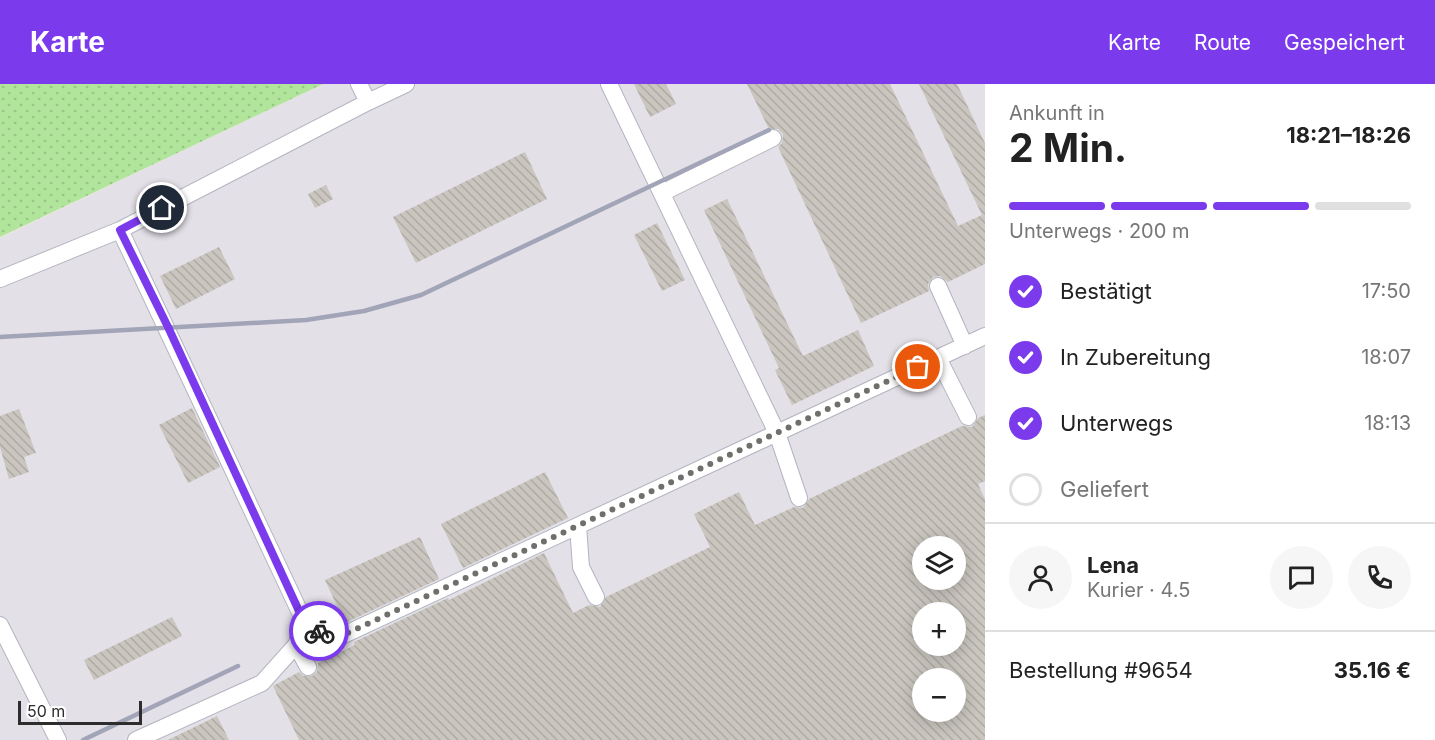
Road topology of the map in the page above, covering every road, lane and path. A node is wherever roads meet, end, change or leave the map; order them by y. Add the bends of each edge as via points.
1 (359, 84) edge
2 (406, 84) edge
3 (609, 84) edge
4 (368, 102) junction
5 (773, 138) dead end
6 (662, 193) junction
7 (120, 230) junction
8 (0, 279) edge
9 (938, 286) dead end
10 (985, 336) edge
11 (965, 346) junction
12 (938, 358) junction
13 (968, 417) dead end
14 (777, 433) junction
15 (799, 498) dead end
16 (578, 526) junction
17 (596, 597) dead end
18 (305, 624) junction
19 (0, 625) edge
20 (296, 645) junction
21 (308, 666) dead end
22 (58, 740) edge
23 (136, 740) edge

1 - 4 lane
2 - 4 lane
3 - 6 lane
4 - 7 lane
5 - 6 lane
6 - 14 lane
7 - 8 lane
7 - 18 lane
9 - 11 lane
10 - 11 lane
11 - 12 lane
12 - 13 lane
12 - 14 lane
14 - 15 lane
14 - 16 lane
16 - 17 lane via 582,567
16 - 18 lane via 335,639
18 - 20 lane
19 - 22 lane
20 - 21 lane
20 - 23 lane via 262,683

